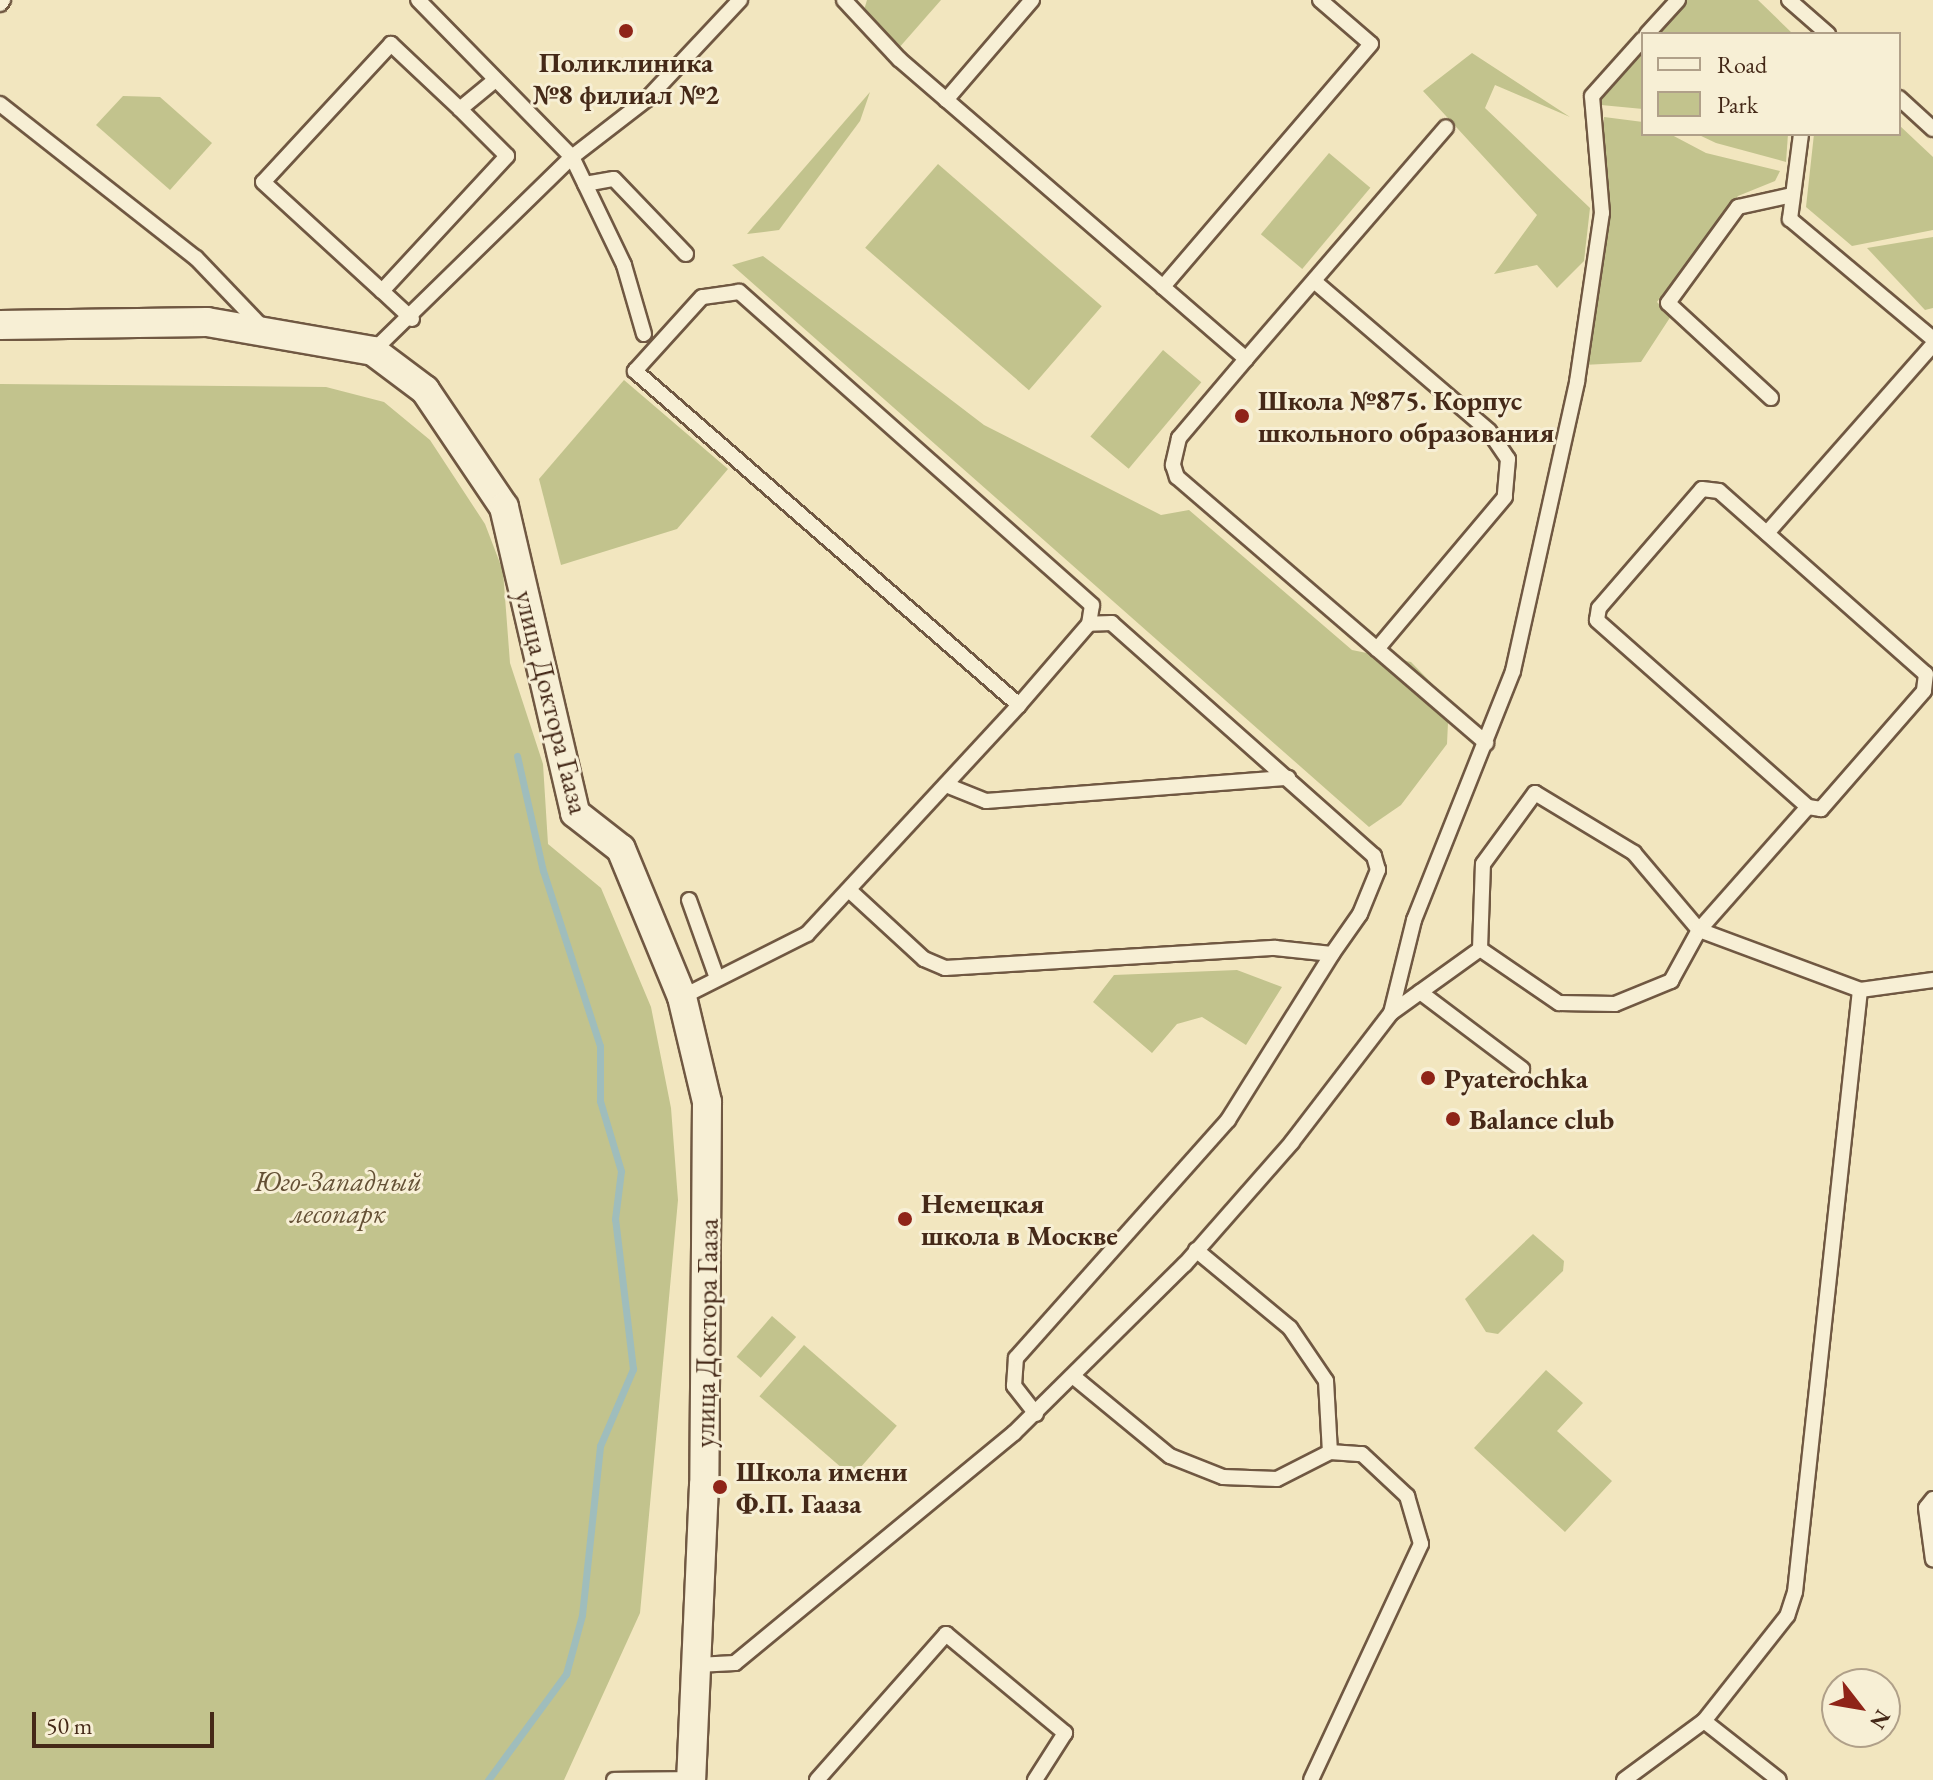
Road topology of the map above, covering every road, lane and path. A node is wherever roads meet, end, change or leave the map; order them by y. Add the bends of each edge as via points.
1 (418, 0) edge
2 (740, 0) edge
3 (844, 0) edge
4 (1032, 0) edge
5 (1320, 0) edge
6 (1678, 0) edge
7 (1789, 0) edge
8 (1821, 31) edge
9 (1649, 32) edge
10 (1641, 41) edge
11 (494, 81) junction
12 (946, 100) junction
13 (1901, 100) edge
14 (0, 104) edge
15 (460, 109) junction
16 (1446, 127) dead end
17 (1933, 129) edge
18 (1801, 136) edge
19 (572, 157) junction
20 (585, 184) junction
21 (1792, 195) junction
22 (686, 254) dead end
23 (1314, 281) junction
24 (1163, 287) junction
25 (382, 291) junction
26 (412, 319) junction
27 (0, 325) edge
28 (267, 332) junction
29 (644, 334) dead end
30 (1933, 342) edge
31 (373, 351) junction
32 (1246, 359) junction
33 (1771, 398) dead end
34 (1767, 533) junction
35 (1089, 624) junction
36 (1377, 649) junction
37 (1019, 705) junction
38 (1486, 743) junction
39 (1288, 778) junction
40 (946, 785) junction
41 (1808, 807) junction
42 (849, 890) junction
43 (689, 900) dead end
44 (1699, 930) junction
45 (1480, 949) junction
46 (1332, 954) junction
47 (717, 978) junction
48 (1933, 980) edge
49 (1860, 990) junction
50 (1420, 992) junction
51 (682, 997) junction
52 (1391, 1013) junction
53 (1522, 1069) dead end
54 (1196, 1250) junction
55 (1074, 1377) junction
56 (1036, 1414) junction
57 (1330, 1452) junction
58 (1933, 1499) edge
59 (1933, 1560) edge
60 (697, 1665) junction
61 (1704, 1721) junction
62 (614, 1780) edge
63 (691, 1780) edge
64 (817, 1780) edge
65 (1035, 1780) edge
66 (1311, 1780) edge
67 (1624, 1780) edge
68 (1779, 1780) edge

1 - 11 lane
2 - 19 lane via 647,99
3 - 12 lane
4 - 12 lane
5 - 24 lane via 1371,44
6 - 9 lane
7 - 8 lane
10 - 38 lane via 1592,96 1602,213 1577,382 1513,671
11 - 15 lane
11 - 19 lane
12 - 24 lane
13 - 17 lane
14 - 28 lane via 196,258
15 - 25 lane via 507,156
15 - 25 lane via 391,44 263,182
16 - 23 lane
18 - 21 lane
19 - 20 lane
19 - 26 lane
20 - 22 lane via 614,179
20 - 29 lane via 624,265
21 - 30 lane via 1790,219
21 - 33 lane via 1738,207 1668,303
23 - 32 lane
23 - 36 lane via 1489,431 1508,459 1505,497
24 - 32 lane
25 - 26 lane
26 - 31 lane
27 - 28 street, улица Доктора Гааза via 207,322
28 - 31 street, улица Доктора Гааза
30 - 34 lane
31 - 51 street, улица Доктора Гааза via 425,390 504,507 575,813 621,849
32 - 36 lane via 1179,438 1177,477
34 - 41 lane via 1919,667 1928,683 1821,809
34 - 41 lane via 1719,491 1702,489 1599,608 1597,620
35 - 37 lane
35 - 37 lane via 1092,605 739,292 702,297 656,345 635,371
35 - 39 lane via 1112,623
36 - 38 lane
37 - 40 lane
38 - 52 lane via 1414,920
39 - 40 lane via 986,801
39 - 46 lane via 1374,856 1378,870 1360,914
40 - 42 lane
41 - 44 lane
42 - 46 lane via 924,959 945,968 1275,948
42 - 47 lane via 807,934
43 - 47 lane
44 - 45 lane via 1671,981 1615,1004 1559,1003
44 - 45 lane via 1634,853 1535,793 1483,864
44 - 49 lane via 1785,956
45 - 50 lane
46 - 56 lane via 1228,1120 1016,1358 1014,1386
47 - 51 lane
48 - 49 lane
49 - 61 lane via 1795,1592 1787,1616
50 - 52 lane
50 - 53 lane
51 - 60 street, улица Доктора Гааза via 707,1102
52 - 54 lane via 1292,1142
54 - 55 lane
54 - 57 lane via 1290,1328 1326,1381
55 - 56 lane
55 - 57 lane via 1170,1456 1223,1477 1277,1479
56 - 60 lane via 735,1663
57 - 66 lane via 1362,1454 1398,1485 1416,1516 1421,1544
58 - 59 lane via 1926,1508
60 - 63 street, улица Доктора Гааза
61 - 67 lane
61 - 68 lane
62 - 63 lane
64 - 65 lane via 946,1634 1065,1733

